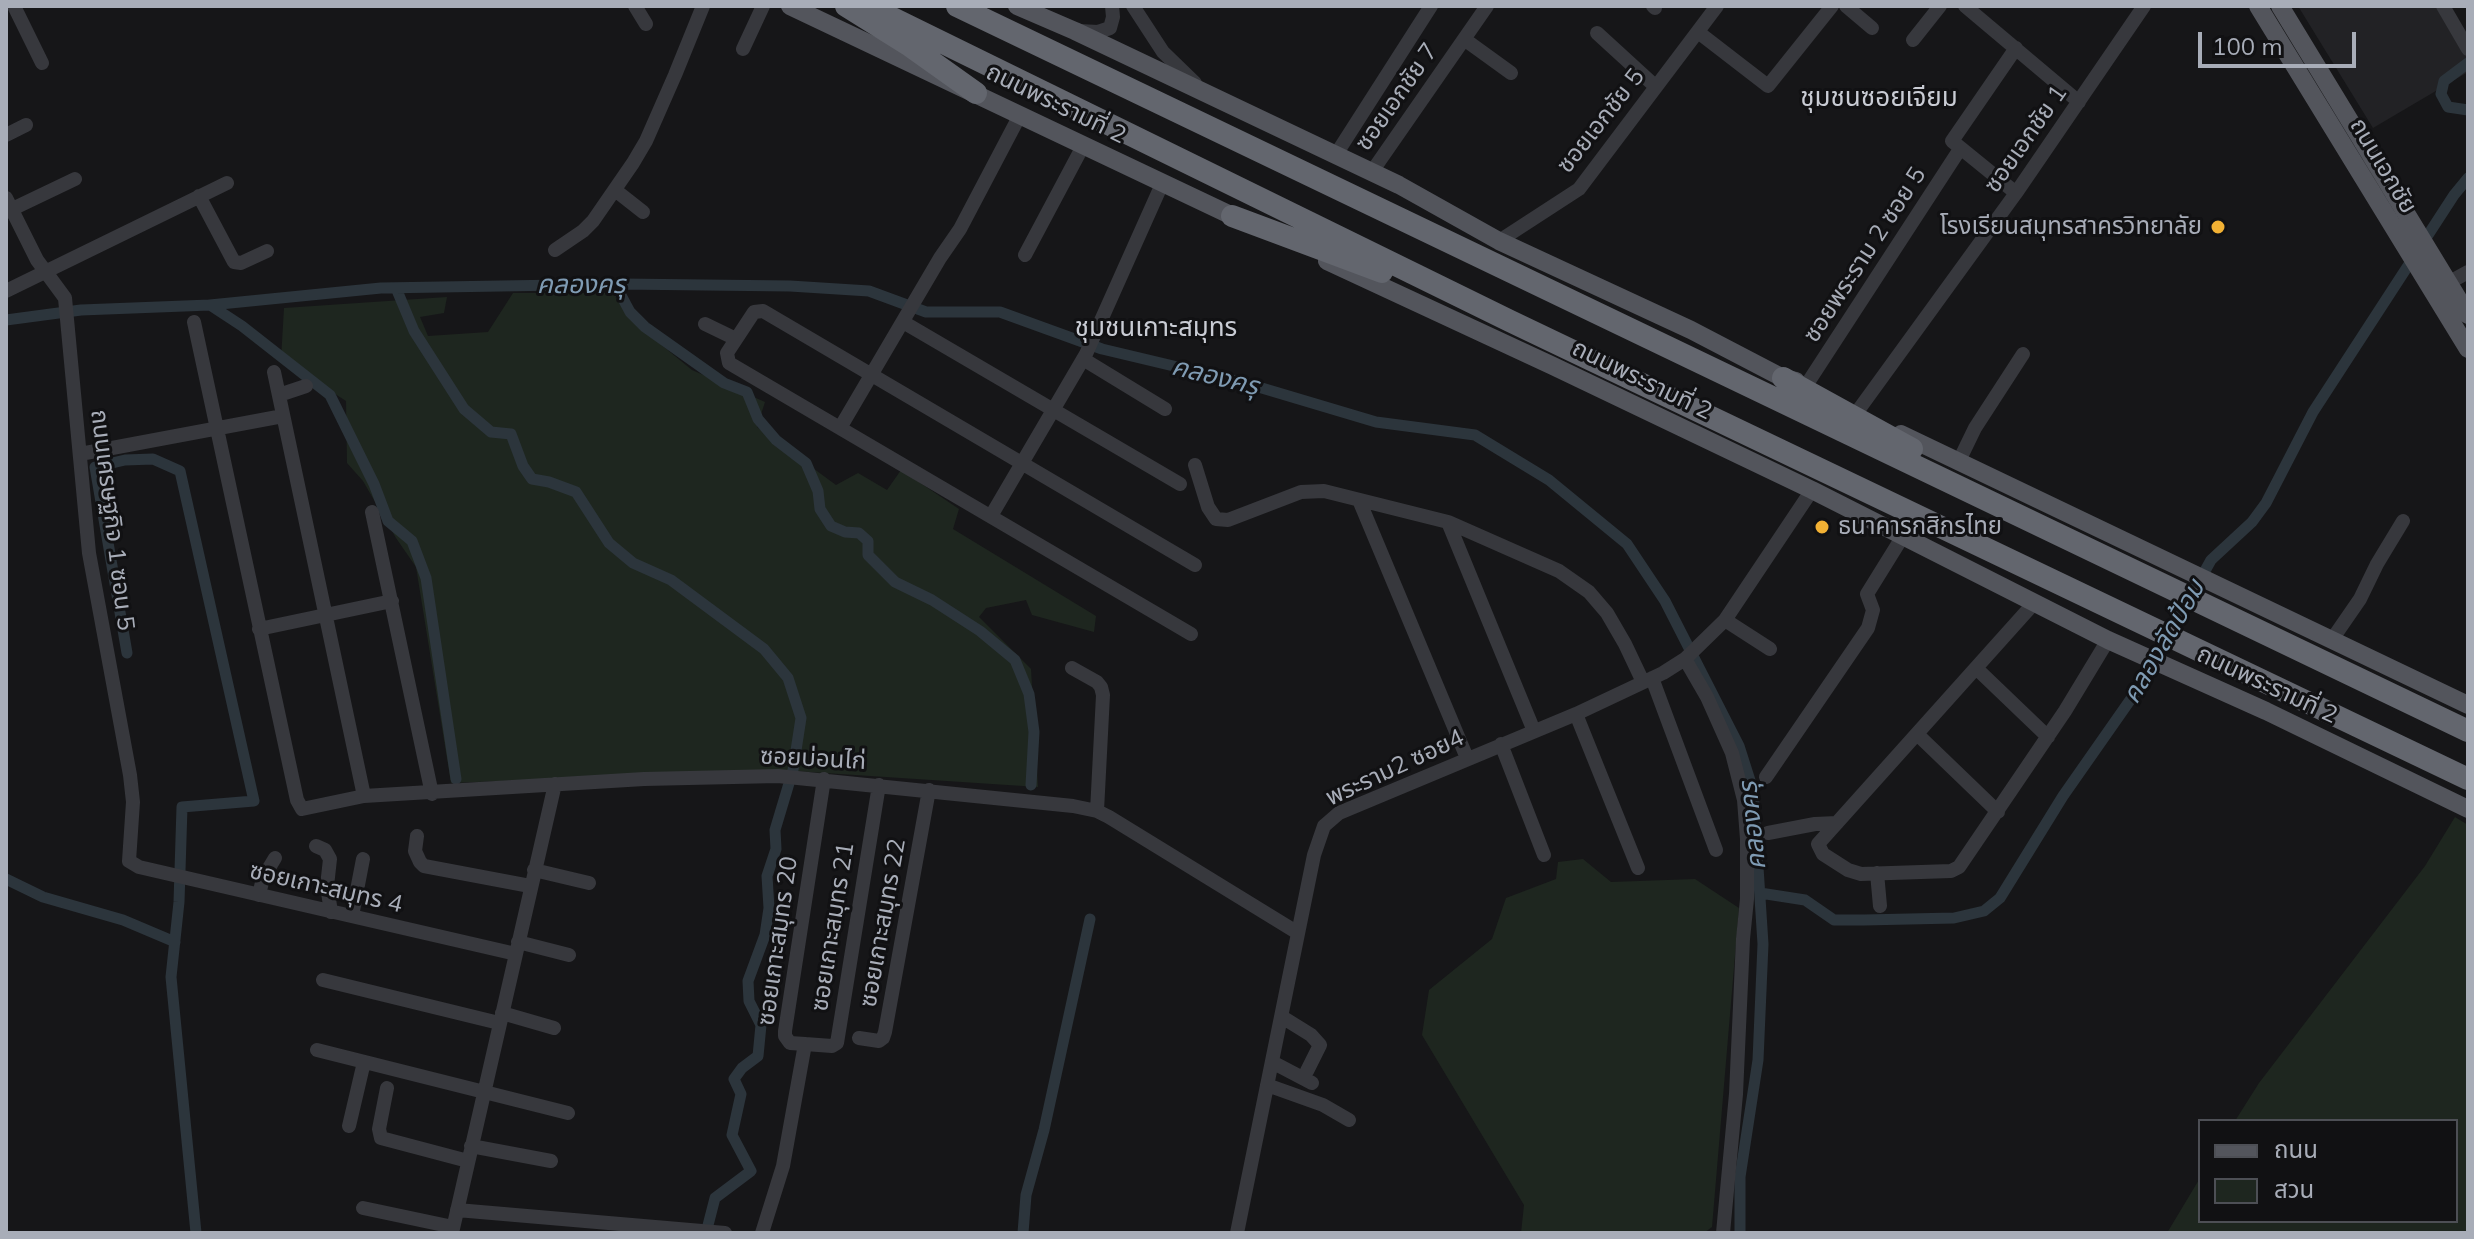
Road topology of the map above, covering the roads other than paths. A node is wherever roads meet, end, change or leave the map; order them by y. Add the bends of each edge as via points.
1 (14, 6) edge
2 (635, 6) edge
3 (703, 6) edge
4 (763, 6) edge
5 (790, 6) edge
6 (846, 6) edge
7 (868, 6) edge
8 (957, 6) edge
9 (1017, 6) edge
10 (1112, 6) edge
11 (1133, 6) edge
12 (1431, 6) edge
13 (1487, 6) edge
14 (1717, 6) edge
15 (1832, 6) edge
16 (1846, 6) edge
17 (1940, 6) edge
18 (1965, 6) edge
19 (2144, 6) edge
20 (2258, 6) edge
21 (2280, 6) edge
22 (2443, 6) edge
23 (646, 24) dead end
24 (1872, 28) dead end
25 (1075, 31) junction
26 (1698, 32) junction
27 (1597, 33) dead end
28 (1464, 39) junction
29 (1913, 40) dead end
30 (2016, 48) junction
31 (2468, 48) edge
32 (743, 49) dead end
33 (42, 63) dead end
34 (1511, 73) dead end
35 (1656, 87) junction
36 (976, 93) junction
37 (1208, 94) junction
38 (2079, 102) junction
39 (1020, 115) junction
40 (26, 125) dead end
41 (6, 135) edge
42 (1083, 146) junction
43 (1960, 149) junction
44 (1335, 156) junction
45 (1371, 173) junction
46 (75, 179) dead end
47 (227, 183) dead end
48 (1162, 184) junction
49 (615, 190) junction
50 (2016, 193) junction
51 (199, 196) junction
52 (8, 207) edge
53 (643, 212) dead end
54 (1232, 216) junction
55 (2410, 239) junction
56 (1499, 241) junction
57 (555, 250) dead end
58 (267, 251) dead end
59 (1025, 255) dead end
60 (2424, 261) junction
61 (46, 271) junction
62 (2468, 272) edge
63 (2448, 283) junction
64 (6, 291) edge
65 (909, 313) junction
66 (2468, 315) edge
67 (1510, 321) junction
68 (194, 322) dead end
69 (705, 324) dead end
70 (736, 339) junction
71 (2468, 349) edge
72 (1087, 351) junction
73 (2023, 354) dead end
74 (274, 372) dead end
75 (870, 374) junction
76 (1783, 378) junction
77 (1807, 384) junction
78 (306, 386) dead end
79 (279, 395) junction
80 (1053, 409) junction
81 (1165, 409) dead end
82 (1857, 412) junction
83 (283, 416) junction
84 (840, 428) junction
85 (215, 430) junction
86 (80, 454) junction
87 (1022, 461) junction
88 (1958, 463) junction
89 (1195, 465) dead end
90 (1180, 484) dead end
91 (1812, 490) junction
92 (1359, 500) junction
93 (372, 512) dead end
94 (991, 516) junction
95 (2403, 521) dead end
96 (1448, 522) junction
97 (1903, 536) junction
98 (1195, 565) dead end
99 (2177, 584) junction
100 (2206, 593) junction
101 (392, 601) junction
102 (2035, 602) junction
103 (327, 613) junction
104 (1725, 620) junction
105 (259, 629) junction
106 (1191, 634) dead end
107 (2108, 640) junction
108 (2331, 641) junction
109 (1770, 649) dead end
110 (1687, 657) junction
111 (1072, 668) dead end
112 (1976, 668) junction
113 (1647, 680) junction
114 (2468, 705) edge
115 (1576, 714) junction
116 (1534, 731) junction
117 (2468, 731) edge
118 (1917, 734) junction
119 (2048, 737) junction
120 (1501, 744) junction
121 (1467, 758) junction
122 (1766, 777) dead end
123 (824, 779) junction
124 (2468, 779) edge
125 (555, 784) junction
126 (879, 785) junction
127 (929, 790) junction
128 (432, 794) junction
129 (364, 796) junction
130 (2468, 809) edge
131 (1097, 811) junction
132 (1998, 812) junction
133 (1837, 823) junction
134 (1768, 833) dead end
135 (417, 836) dead end
136 (316, 846) dead end
137 (1716, 850) dead end
138 (1544, 855) dead end
139 (275, 858) dead end
140 (363, 859) dead end
141 (129, 861) joint
142 (1638, 868) dead end
143 (534, 870) junction
144 (1877, 873) junction
145 (589, 883) dead end
146 (530, 886) junction
147 (259, 895) junction
148 (1880, 906) dead end
149 (331, 912) junction
150 (352, 916) junction
151 (1298, 933) junction
152 (517, 948) junction
153 (569, 955) dead end
154 (323, 980) dead end
155 (1282, 1017) junction
156 (501, 1018) junction
157 (554, 1028) dead end
158 (859, 1038) dead end
159 (805, 1044) junction
160 (317, 1050) dead end
161 (364, 1062) junction
162 (1272, 1062) junction
163 (1267, 1085) junction
164 (387, 1088) dead end
165 (484, 1092) junction
166 (568, 1113) dead end
167 (1349, 1120) dead end
168 (349, 1126) dead end
169 (470, 1154) junction
170 (551, 1161) dead end
171 (363, 1208) dead end
172 (457, 1210) junction
173 (452, 1230) edge
174 (721, 1232) edge
175 (762, 1233) edge
176 (1237, 1233) edge
177 (1723, 1233) edge

1 - 33 street
2 - 23 street
3 - 49 street via 646,141
4 - 32 street
5 - 36 main road, ถนนพระรามที่ 2
6 - 36 highway
7 - 67 highway, ถนนพระรามที่ 2
8 - 99 highway, ถนนพระรามที่ 2
9 - 25 main road, ถนนพระรามที่ 2
10 - 25 street via 1110,28
11 - 37 street via 1163,52
12 - 44 street
13 - 28 street, ซอยเอกชัย 7
14 - 26 street, ซอยเอกชัย 5
15 - 26 street via 1768,86
16 - 24 street
17 - 29 street
18 - 30 street
19 - 38 street, ซอยเอกชัย 1
20 - 55 main road, ถนนเอกชัย
21 - 55 main road, ถนนเอกชัย
22 - 31 street
25 - 37 main road, ถนนพระรามที่ 2
26 - 35 street, ซอยเอกชัย 5
27 - 35 street
28 - 34 street
28 - 45 street, ซอยเอกชัย 7
30 - 38 street
30 - 43 street, ซอยพระราม 2 ซอย 5 via 1954,137
35 - 56 street, ซอยเอกชัย 5 via 1579,189
36 - 39 main road, ถนนพระรามที่ 2
37 - 44 main road, ถนนพระรามที่ 2
38 - 50 street, ซอยเอกชัย 1
39 - 42 main road, ถนนพระรามที่ 2
39 - 65 street
40 - 41 street
42 - 48 main road, ถนนพระรามที่ 2
42 - 59 street
43 - 50 street
43 - 77 street, ซอยพระราม 2 ซอย 5
44 - 45 main road, ถนนพระรามที่ 2
45 - 56 main road, ถนนพระรามที่ 2
46 - 52 street
47 - 51 street
48 - 54 main road, ถนนพระรามที่ 2
48 - 72 street
49 - 53 street
49 - 57 street via 583,231
50 - 82 street, ซอยเอกชัย 1
51 - 58 street via 234,262
51 - 61 street
52 - 61 street, ถนนเศรษฐกิจ 1 ซอน 5
54 - 67 highway
54 - 91 main road, ถนนพระรามที่ 2
55 - 60 main road, ถนนเอกชัย
56 - 76 main road, ถนนพระรามที่ 2
60 - 63 main road, ถนนเอกชัย
60 - 71 main road, ถนนเอกชัย
61 - 64 street
61 - 86 street, ถนนเศรษฐกิจ 1 ซอน 5 via 65,298
62 - 63 street
63 - 66 main road, ถนนเอกชัย
65 - 75 street
65 - 80 street
67 - 124 highway, ถนนพระรามที่ 2
68 - 85 street
69 - 70 street
70 - 75 street via 754,312 763,311
70 - 84 street via 727,353 729,363
72 - 80 street
72 - 81 street
73 - 88 street
74 - 79 street
75 - 84 street
75 - 87 street
76 - 77 main road, ถนนพระรามที่ 2
76 - 99 highway
77 - 82 main road, ถนนพระรามที่ 2
78 - 79 street
79 - 83 street
80 - 87 street
80 - 90 street
82 - 88 main road, ถนนพระรามที่ 2
83 - 85 street
83 - 103 street
84 - 94 street
85 - 86 street
85 - 105 street
86 - 141 street, ถนนเศรษฐกิจ 1 ซอน 5 via 95,592 130,775
87 - 94 street
87 - 98 street
88 - 99 main road, ถนนพระรามที่ 2
89 - 92 street via 1211,514 1222,521 1312,489
91 - 97 main road, ถนนพระรามที่ 2
91 - 104 street
92 - 96 street
92 - 121 street
93 - 101 street
94 - 106 street
95 - 108 street
96 - 113 street via 1559,571 1589,592
96 - 116 street
97 - 102 main road, ถนนพระรามที่ 2
97 - 122 street via 1867,594 1873,610 1868,628
99 - 100 highway, ถนนพระรามที่ 2
100 - 108 main road, ถนนพระรามที่ 2
100 - 117 highway, ถนนพระรามที่ 2
101 - 103 street
101 - 128 street
102 - 107 main road, ถนนพระรามที่ 2
102 - 112 street
103 - 105 street
103 - 129 street
104 - 109 street
104 - 110 street, พระราม2 ซอย4
105 - 129 street, ซอยบ่อนไก่ via 300,807
107 - 119 street
107 - 130 main road, ถนนพระรามที่ 2
108 - 114 main road, ถนนพระรามที่ 2
110 - 113 street, พระราม2 ซอย4
110 - 177 street via 1732,753 1747,839 1736,1094
111 - 131 street via 1097,682 1103,695
112 - 118 street
112 - 119 street
113 - 115 street, พระราม2 ซอย4
113 - 137 street
115 - 116 street, พระราม2 ซอย4
115 - 142 street
116 - 120 street, พระราม2 ซอย4
118 - 132 street
118 - 133 street
119 - 132 street
120 - 121 street, พระราม2 ซอย4
120 - 138 street
121 - 151 street, พระราม2 ซอย4 via 1339,813 1324,826
123 - 125 street, ซอยบ่อนไก่
123 - 126 street, ซอยบ่อนไก่
123 - 159 street, ซอยเกาะสมุทร 20 via 785,1031 790,1043
125 - 128 street, ซอยบ่อนไก่
125 - 143 street
126 - 127 street, ซอยบ่อนไก่
126 - 159 street, ซอยเกาะสมุทร 21 via 837,1043
127 - 131 street, ซอยบ่อนไก่
127 - 158 street, ซอยเกาะสมุทร 22 via 885,1032 879,1041
128 - 129 street, ซอยบ่อนไก่
131 - 151 street, ซอยบ่อนไก่
132 - 144 street via 1959,867
133 - 134 street
133 - 144 street via 1818,844 1819,850 1848,870
135 - 146 street via 415,851 424,866
136 - 149 street via 330,859
139 - 147 street
140 - 150 street
141 - 147 street, ซอยเกาะสมุทร 4
143 - 145 street
143 - 146 street
144 - 148 street
146 - 152 street
147 - 149 street, ซอยเกาะสมุทร 4
149 - 150 street, ซอยเกาะสมุทร 4
150 - 152 street, ซอยเกาะสมุทร 4
151 - 155 street, พระราม2 ซอย4
152 - 153 street, ซอยเกาะสมุทร 4
152 - 156 street
154 - 156 street
155 - 162 street, พระราม2 ซอย4
155 - 162 street via 1320,1045 1309,1077
156 - 157 street
156 - 165 street
159 - 175 street, ซอยเกาะสมุทร 20 via 783,1166
160 - 161 street
161 - 165 street
161 - 168 street
162 - 163 street, พระราม2 ซอย4
163 - 167 street
163 - 176 street, พระราม2 ซอย4
164 - 169 street via 381,1138
165 - 166 street
165 - 169 street
169 - 170 street
169 - 172 street
171 - 173 street
172 - 173 street
172 - 174 street

